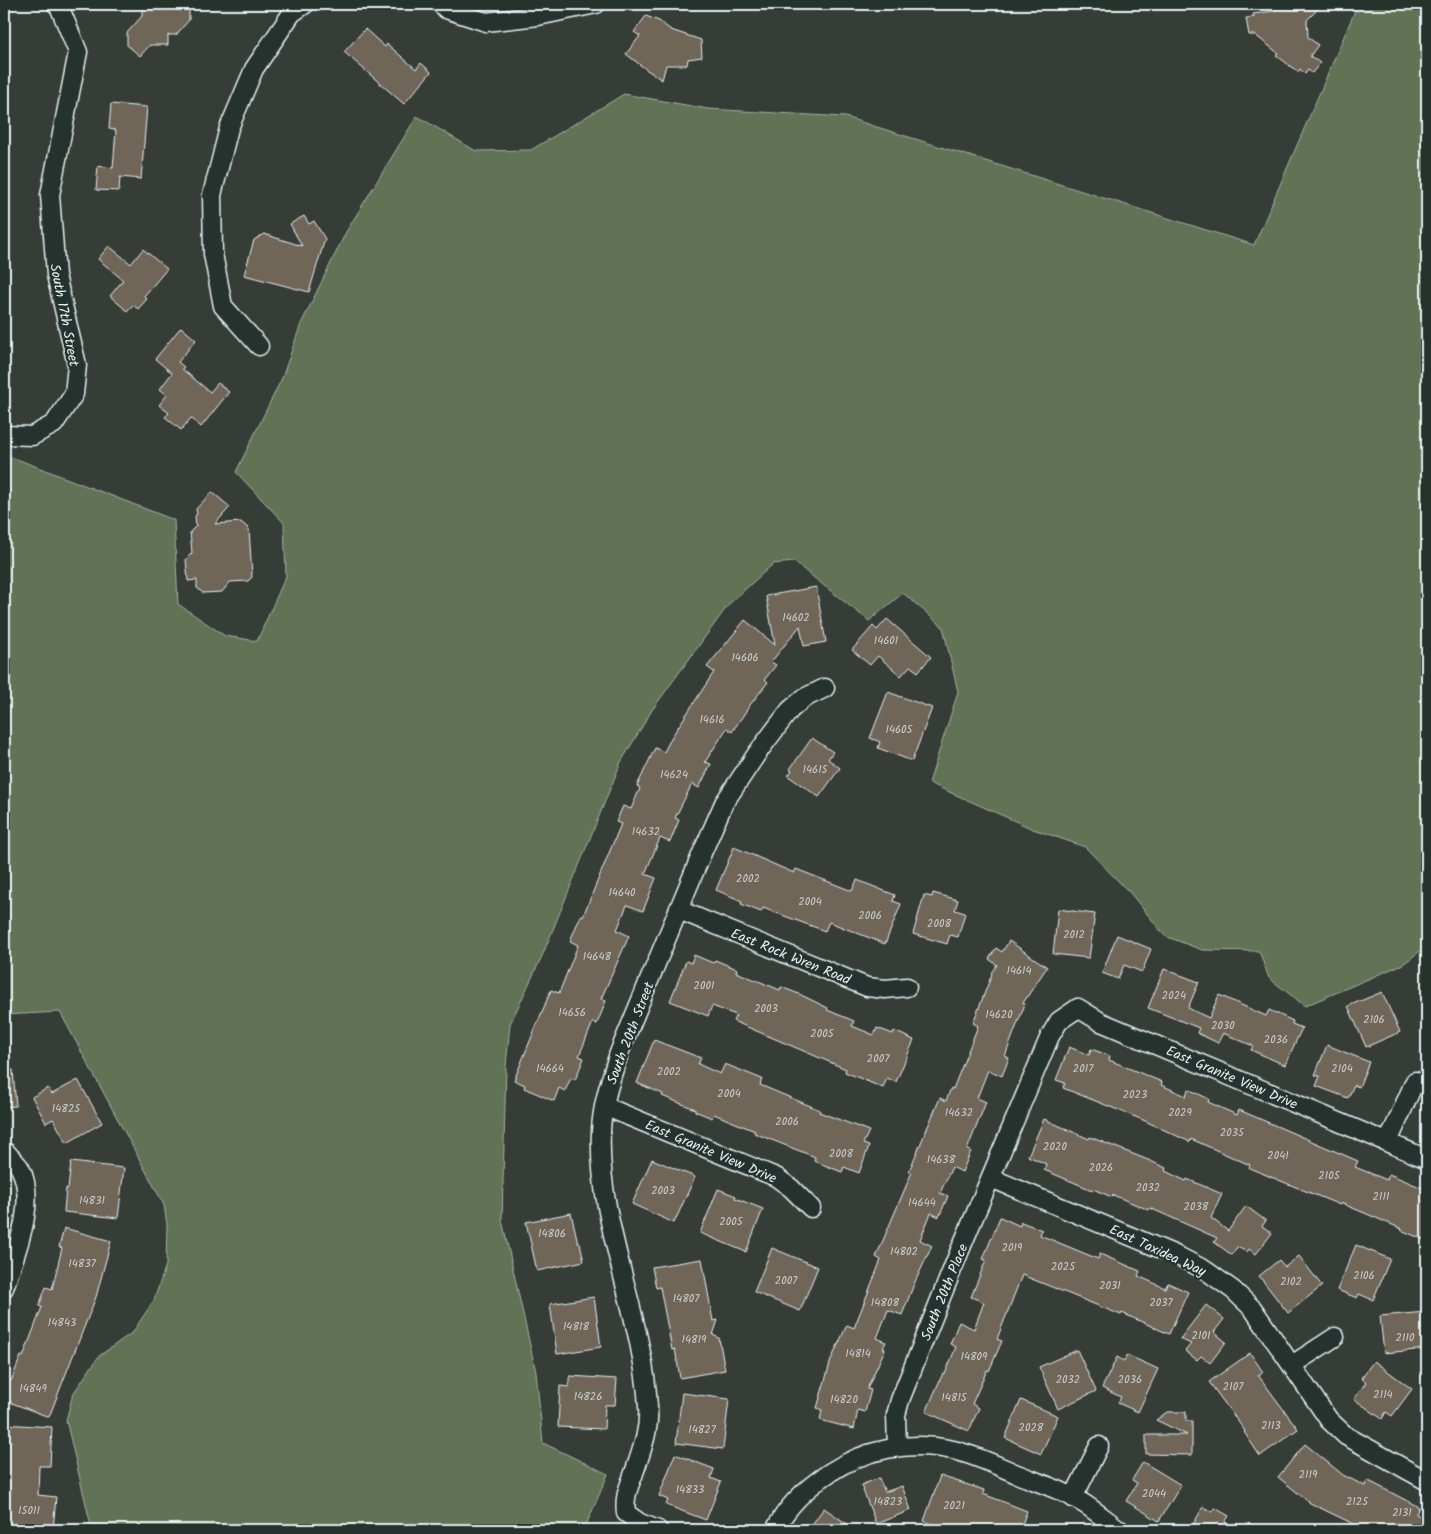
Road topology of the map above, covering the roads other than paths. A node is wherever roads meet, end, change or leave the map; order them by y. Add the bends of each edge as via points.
1 (56, 4) edge
2 (304, 4) edge
3 (441, 4) edge
4 (596, 4) edge
5 (259, 346) dead end
6 (4, 435) edge
7 (824, 688) dead end
8 (679, 910) junction
9 (907, 987) dead end
10 (1078, 1008) joint
11 (1415, 1081) dead end
12 (604, 1106) junction
13 (1388, 1142) junction
14 (7, 1153) dead end
15 (1427, 1159) edge
16 (991, 1178) junction
17 (810, 1208) dead end
18 (4, 1288) edge
19 (1335, 1338) dead end
20 (1292, 1366) junction
21 (1099, 1446) dead end
22 (897, 1447) junction
23 (1427, 1481) edge
24 (1073, 1498) junction
25 (658, 1530) edge
26 (774, 1530) edge
27 (1120, 1530) edge

1 - 6 street, South 17th Street via 78,52 50,195 56,275 77,365 74,394 54,424 32,436
2 - 5 street via 292,13 254,69 229,128 212,195 212,254 222,306
3 - 4 street via 486,22
7 - 8 street, South 20th Street via 790,710 738,781 724,803
8 - 9 street, East Rock Wren Road via 867,987
8 - 12 street, South 20th Street via 619,1053
10 - 13 street, East Granite View Drive via 1101,1022
10 - 16 street, South 20th Place via 1059,1021 1050,1036
11 - 13 street
12 - 17 street, East Granite View Drive via 776,1177 792,1188
12 - 25 street, South 20th Street via 601,1129 604,1187 638,1332 649,1410 645,1441 624,1501 626,1514
13 - 15 street, East Granite View Drive
14 - 18 street via 20,1168 27,1190 25,1222
16 - 20 street, East Taxidea Way via 1205,1270 1253,1309
16 - 22 street, South 20th Place via 902,1392 896,1416
19 - 20 street
20 - 23 street, East Taxidea Way via 1329,1420 1346,1436
21 - 24 street
22 - 24 street via 931,1446 961,1452
22 - 26 street via 855,1459 823,1477 796,1499
24 - 27 street

